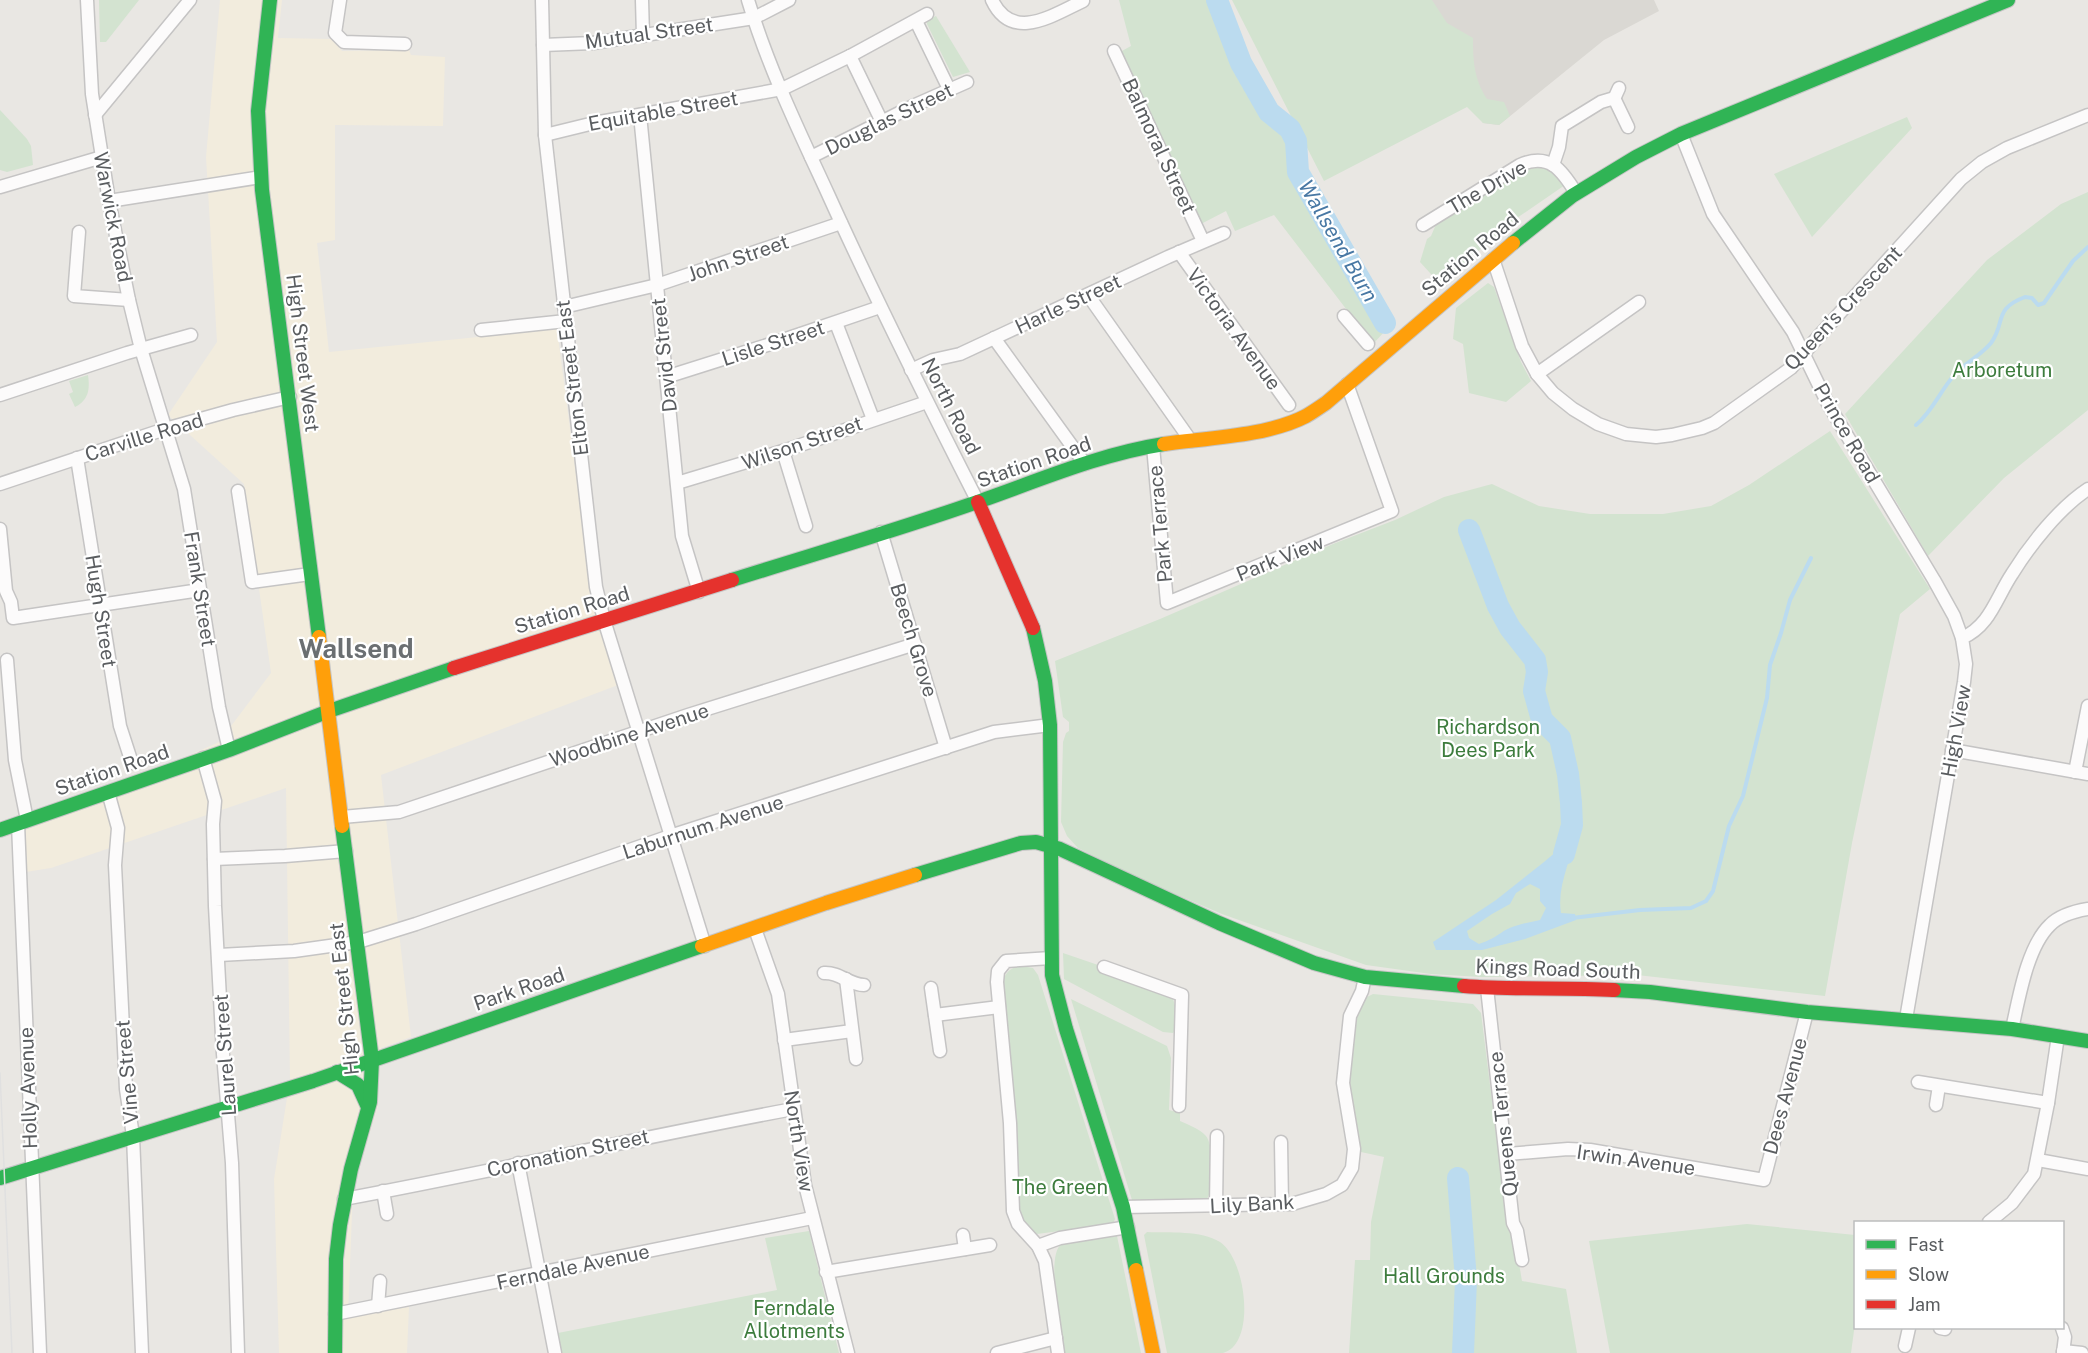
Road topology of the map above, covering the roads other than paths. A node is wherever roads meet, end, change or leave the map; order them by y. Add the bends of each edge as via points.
1 (87, 0) edge
2 (190, 0) edge
3 (270, 0) edge
4 (340, 0) edge
5 (542, 0) edge
6 (642, 0) edge
7 (748, 0) edge
8 (789, 0) edge
9 (992, 0) edge
10 (1971, 0) edge
11 (2008, 0) edge
12 (1083, 1) edge
13 (1064, 4) edge
14 (1980, 12) junction
15 (754, 18) junction
16 (643, 36) junction
17 (405, 44) dead end
18 (543, 45) junction
19 (1114, 51) dead end
20 (850, 56) junction
21 (967, 82) dead end
22 (782, 89) junction
23 (949, 89) junction
24 (95, 115) junction
25 (2088, 115) edge
26 (640, 116) junction
27 (882, 122) junction
28 (1628, 127) dead end
29 (1681, 134) junction
30 (544, 135) junction
31 (102, 157) junction
32 (811, 157) junction
33 (1553, 165) junction
34 (261, 177) junction
35 (0, 187) edge
36 (1576, 193) junction
37 (109, 201) junction
38 (841, 223) junction
39 (1423, 225) dead end
40 (80, 232) dead end
41 (1224, 233) dead end
42 (1203, 241) junction
43 (1179, 252) junction
44 (1492, 259) junction
45 (657, 285) junction
46 (1088, 295) junction
47 (129, 300) junction
48 (1639, 302) dead end
49 (564, 307) junction
50 (880, 307) junction
51 (1344, 316) dead end
52 (566, 321) junction
53 (836, 323) junction
54 (481, 330) dead end
55 (191, 335) dead end
56 (994, 338) junction
57 (1368, 344) dead end
58 (141, 350) junction
59 (1804, 354) junction
60 (911, 370) junction
61 (1538, 374) junction
62 (666, 377) junction
63 (1347, 384) junction
64 (0, 395) edge
65 (290, 397) junction
66 (927, 402) junction
67 (1289, 405) dead end
68 (873, 419) junction
69 (165, 429) junction
70 (1191, 441) junction
71 (1153, 446) junction
72 (783, 451) junction
73 (77, 458) junction
74 (1085, 464) junction
75 (677, 483) junction
76 (0, 484) edge
77 (2088, 489) edge
78 (238, 491) dead end
79 (978, 502) junction
80 (808, 525) dead end
81 (0, 529) edge
82 (881, 532) junction
83 (310, 574) junction
84 (200, 590) junction
85 (699, 592) junction
86 (1167, 603) joint
87 (100, 605) junction
88 (604, 620) junction
89 (1962, 638) junction
90 (915, 644) junction
91 (7, 660) dead end
92 (2088, 706) edge
93 (329, 711) junction
94 (1050, 725) junction
95 (639, 732) junction
96 (946, 748) junction
97 (229, 750) junction
98 (1952, 750) junction
99 (203, 758) junction
100 (132, 763) dead end
101 (2074, 772) junction
102 (2088, 774) edge
103 (108, 792) junction
104 (342, 817) junction
105 (22, 822) junction
106 (0, 830) edge
107 (670, 836) junction
108 (1051, 845) junction
109 (346, 851) junction
110 (214, 859) junction
111 (2088, 909) edge
112 (755, 929) junction
113 (358, 942) junction
114 (705, 946) junction
115 (219, 955) junction
116 (1051, 958) junction
117 (1104, 967) dead end
118 (824, 973) dead end
119 (1365, 977) junction
120 (846, 979) junction
121 (864, 985) dead end
122 (931, 988) dead end
123 (1487, 988) junction
124 (999, 1007) junction
125 (1808, 1011) junction
126 (935, 1015) junction
127 (1906, 1019) junction
128 (2012, 1029) junction
129 (852, 1031) junction
130 (2058, 1036) junction
131 (784, 1040) junction
132 (2088, 1041) edge
133 (940, 1052) dead end
134 (856, 1059) dead end
135 (372, 1060) junction
136 (337, 1072) junction
137 (1918, 1083) dead end
138 (1939, 1086) junction
139 (2048, 1103) junction
140 (1936, 1105) dead end
141 (228, 1107) junction
142 (1179, 1107) dead end
143 (369, 1108) junction
144 (793, 1108) junction
145 (133, 1136) junction
146 (1217, 1136) dead end
147 (1281, 1142) dead end
148 (1507, 1154) junction
149 (2038, 1160) junction
150 (518, 1163) junction
151 (30, 1168) junction
152 (2088, 1169) edge
153 (0, 1178) edge
154 (1764, 1180) joint
155 (383, 1191) junction
156 (344, 1199) junction
157 (1282, 1204) junction
158 (1123, 1207) junction
159 (1216, 1207) junction
160 (387, 1214) dead end
161 (812, 1218) junction
162 (1991, 1221) edge
163 (1128, 1227) junction
164 (963, 1235) dead end
165 (990, 1245) dead end
166 (1038, 1246) junction
167 (965, 1249) junction
168 (1522, 1260) dead end
169 (826, 1272) junction
170 (538, 1274) junction
171 (380, 1281) dead end
172 (378, 1306) junction
173 (335, 1314) junction
174 (1909, 1329) edge
175 (2062, 1329) edge
176 (1056, 1338) junction
177 (1905, 1346) dead end
178 (2063, 1352) edge
179 (40, 1353) edge
180 (142, 1353) edge
181 (237, 1353) edge
182 (335, 1353) edge
183 (555, 1353) edge
184 (848, 1353) edge
185 (997, 1353) edge
186 (1058, 1353) edge
187 (1153, 1353) edge
188 (2082, 1353) edge

1 - 24 street, Warwick Road
2 - 24 street
3 - 34 main road, High Street West via 258,111
4 - 17 street via 335,33 344,42
5 - 18 street, Elton Street East
6 - 16 street
7 - 15 street, North Road
8 - 15 street, Mutual Street
9 - 13 street via 1001,14 1027,24 1045,19
10 - 14 street
11 - 14 main road, Station Road
12 - 13 street
14 - 29 main road, Station Road
15 - 16 street, Mutual Street
15 - 22 street, North Road
16 - 18 street, Mutual Street
18 - 30 street, Elton Street East
19 - 42 street, Balmoral Street
20 - 22 street, Equitable Street
20 - 23 street, Equitable Street via 922,17
20 - 27 street
21 - 23 street, Douglas Street
22 - 26 street, Equitable Street
22 - 32 street, North Road
23 - 27 street, Douglas Street
24 - 31 street, Warwick Road
25 - 59 street, Queen's Crescent via 2007,148 1961,179
26 - 30 street, Equitable Street
26 - 45 street, David Street
27 - 32 street, Douglas Street
28 - 33 street via 1616,94 1563,125
29 - 36 main road, Station Road
29 - 59 street, Prince Road via 1713,214
30 - 49 street, Elton Street East
31 - 35 street
31 - 37 street, Warwick Road
32 - 38 street, North Road
33 - 36 street, The Drive
33 - 39 street, The Drive via 1537,160 1520,165
34 - 37 street
34 - 65 main road, High Street West
36 - 44 main road, Station Road
37 - 47 street, Warwick Road
38 - 45 street, John Street
38 - 50 street, North Road
40 - 47 street via 74,296
41 - 42 street, Harle Street
42 - 43 street, Harle Street
43 - 46 street, Harle Street
43 - 67 street, Victoria Avenue
44 - 61 street, Queen's Crescent via 1522,346
44 - 63 main road, Station Road
45 - 49 street, John Street
45 - 62 street, David Street
46 - 56 street, Harle Street
46 - 70 street
47 - 58 street, Warwick Road
48 - 61 street
49 - 52 street, Elton Street East
50 - 53 street, Lisle Street
50 - 60 street, North Road
51 - 57 street
52 - 54 street
52 - 88 street, Elton Street East via 596,586
53 - 62 street, Lisle Street
53 - 68 street
55 - 58 street
56 - 60 street, Harle Street
56 - 74 street
58 - 64 street
58 - 69 street, Warwick Road
59 - 61 street, Queen's Crescent via 1791,368 1714,423 1656,437 1626,434 1592,421 1553,393
59 - 89 street, Prince Road via 1828,404 1934,580
60 - 66 street, North Road
62 - 75 street, David Street
63 - 70 main road, Station Road via 1326,403 1296,420 1257,431
63 - 86 street, Park View via 1392,511
65 - 69 street, Carville Road
65 - 83 main road, High Street West
66 - 68 street, Wilson Street
66 - 79 street, North Road
68 - 72 street, Wilson Street
69 - 73 street, Carville Road
69 - 84 street, Frank Street via 184,489
70 - 71 main road, Station Road
71 - 74 main road, Station Road
71 - 86 street, Park Terrace
72 - 75 street, Wilson Street
72 - 80 street
73 - 76 street, Carville Road
73 - 87 street, Hugh Street
74 - 79 main road, Station Road
75 - 85 street, David Street via 684,547
77 - 89 street via 2026,553 1980,628
78 - 83 street via 252,582
79 - 82 main road, Station Road
79 - 94 main road, North Road via 1035,634
81 - 87 street via 6,591 13,618
82 - 85 main road, Station Road
82 - 90 street, Beech Grove
83 - 93 main road, High Street West
84 - 87 street
84 - 97 street, Frank Street
85 - 88 main road, Station Road
87 - 100 street, Hugh Street via 120,726
88 - 93 main road, Station Road
88 - 95 street, Elton Street East
89 - 98 street, High View via 1966,673
90 - 95 street, Woodbine Avenue
90 - 96 street, Beech Grove
91 - 105 street, Holly Avenue
92 - 101 street
93 - 97 main road, Station Road
93 - 104 main road, High Street East
94 - 96 street, Laburnum Avenue via 994,732
94 - 108 main road, North Road
95 - 104 street, Woodbine Avenue via 399,812
95 - 107 street, Elton Street East
96 - 107 street, Laburnum Avenue
97 - 99 main road, Station Road
98 - 101 street
98 - 127 street, High View
99 - 103 main road, Station Road
99 - 110 street, Laurel Street via 215,795
101 - 102 street
103 - 105 main road, Station Road
103 - 145 street, Vine Street via 118,828 115,865 125,1077
104 - 109 main road, High Street East
105 - 106 main road, Station Road
105 - 151 street, Holly Avenue
107 - 113 street, Laburnum Avenue
107 - 114 street, Elton Street East
108 - 112 main road, Park Road via 1028,842 995,850
108 - 116 main road, North Road
108 - 119 main road, Kings Road South via 1278,948
109 - 110 street
109 - 113 main road, High Street East
110 - 115 street, Laurel Street
111 - 128 street via 2051,924 2039,938 2023,978
112 - 114 main road, Park Road
112 - 131 street, North View via 778,994
113 - 115 street, Laburnum Avenue via 294,951
113 - 135 main road, High Street East
114 - 135 main road, Park Road
115 - 141 street, Laurel Street
116 - 124 street via 1011,959 1003,964 997,976
116 - 158 main road via 1059,1006
117 - 142 street via 1182,995
118 - 120 street
119 - 123 main road, Kings Road South
119 - 157 street, Lily Bank via 1350,1016 1343,1083 1354,1149 1350,1174 1332,1192
120 - 121 street
120 - 129 street
122 - 126 street
123 - 125 main road, Kings Road South via 1570,987 1650,992
123 - 148 street, Queens Terrace
124 - 126 street
124 - 166 street via 1011,1131 1013,1211 1023,1231
125 - 127 main road, Kings Road South
125 - 154 street, Dees Avenue
126 - 133 street
127 - 128 main road, Kings Road South
128 - 130 main road, Kings Road South
129 - 131 street
129 - 134 street
130 - 132 main road, Kings Road South
130 - 139 street
131 - 144 street, North View
135 - 136 main road, Park Road
135 - 143 main road, High Street East
136 - 141 main road, Park Road
136 - 143 main road via 357,1083
137 - 138 street
138 - 139 street
138 - 140 street
139 - 149 street
141 - 145 main road, Park Road
141 - 181 street, Laurel Street
143 - 156 main road, High Street East
144 - 150 street, Coronation Street
144 - 161 street, North View
145 - 151 main road, Park Road
145 - 180 street, Vine Street
146 - 159 street
147 - 157 street
148 - 154 street, Irwin Avenue via 1590,1150
148 - 168 street, Queens Terrace
149 - 152 street
149 - 162 street via 2034,1174 2012,1203
150 - 155 street, Coronation Street
150 - 170 street
151 - 153 main road, Park Road
151 - 179 street, Holly Avenue
155 - 156 street, Coronation Street
155 - 160 street
156 - 173 main road, High Street East via 336,1259
157 - 159 street, Lily Bank
158 - 159 street, Lily Bank
158 - 163 main road
161 - 169 street, North View
161 - 170 street, Ferndale Avenue
163 - 166 street via 1060,1238
163 - 187 main road
164 - 167 street
165 - 167 street
166 - 176 street via 1045,1261
167 - 169 street
169 - 184 street, North View
170 - 172 street, Ferndale Avenue
170 - 183 street
171 - 172 street
172 - 173 street, Ferndale Avenue
173 - 182 main road, High Street East
174 - 177 street
175 - 178 street
176 - 185 street
176 - 186 street
178 - 188 street

